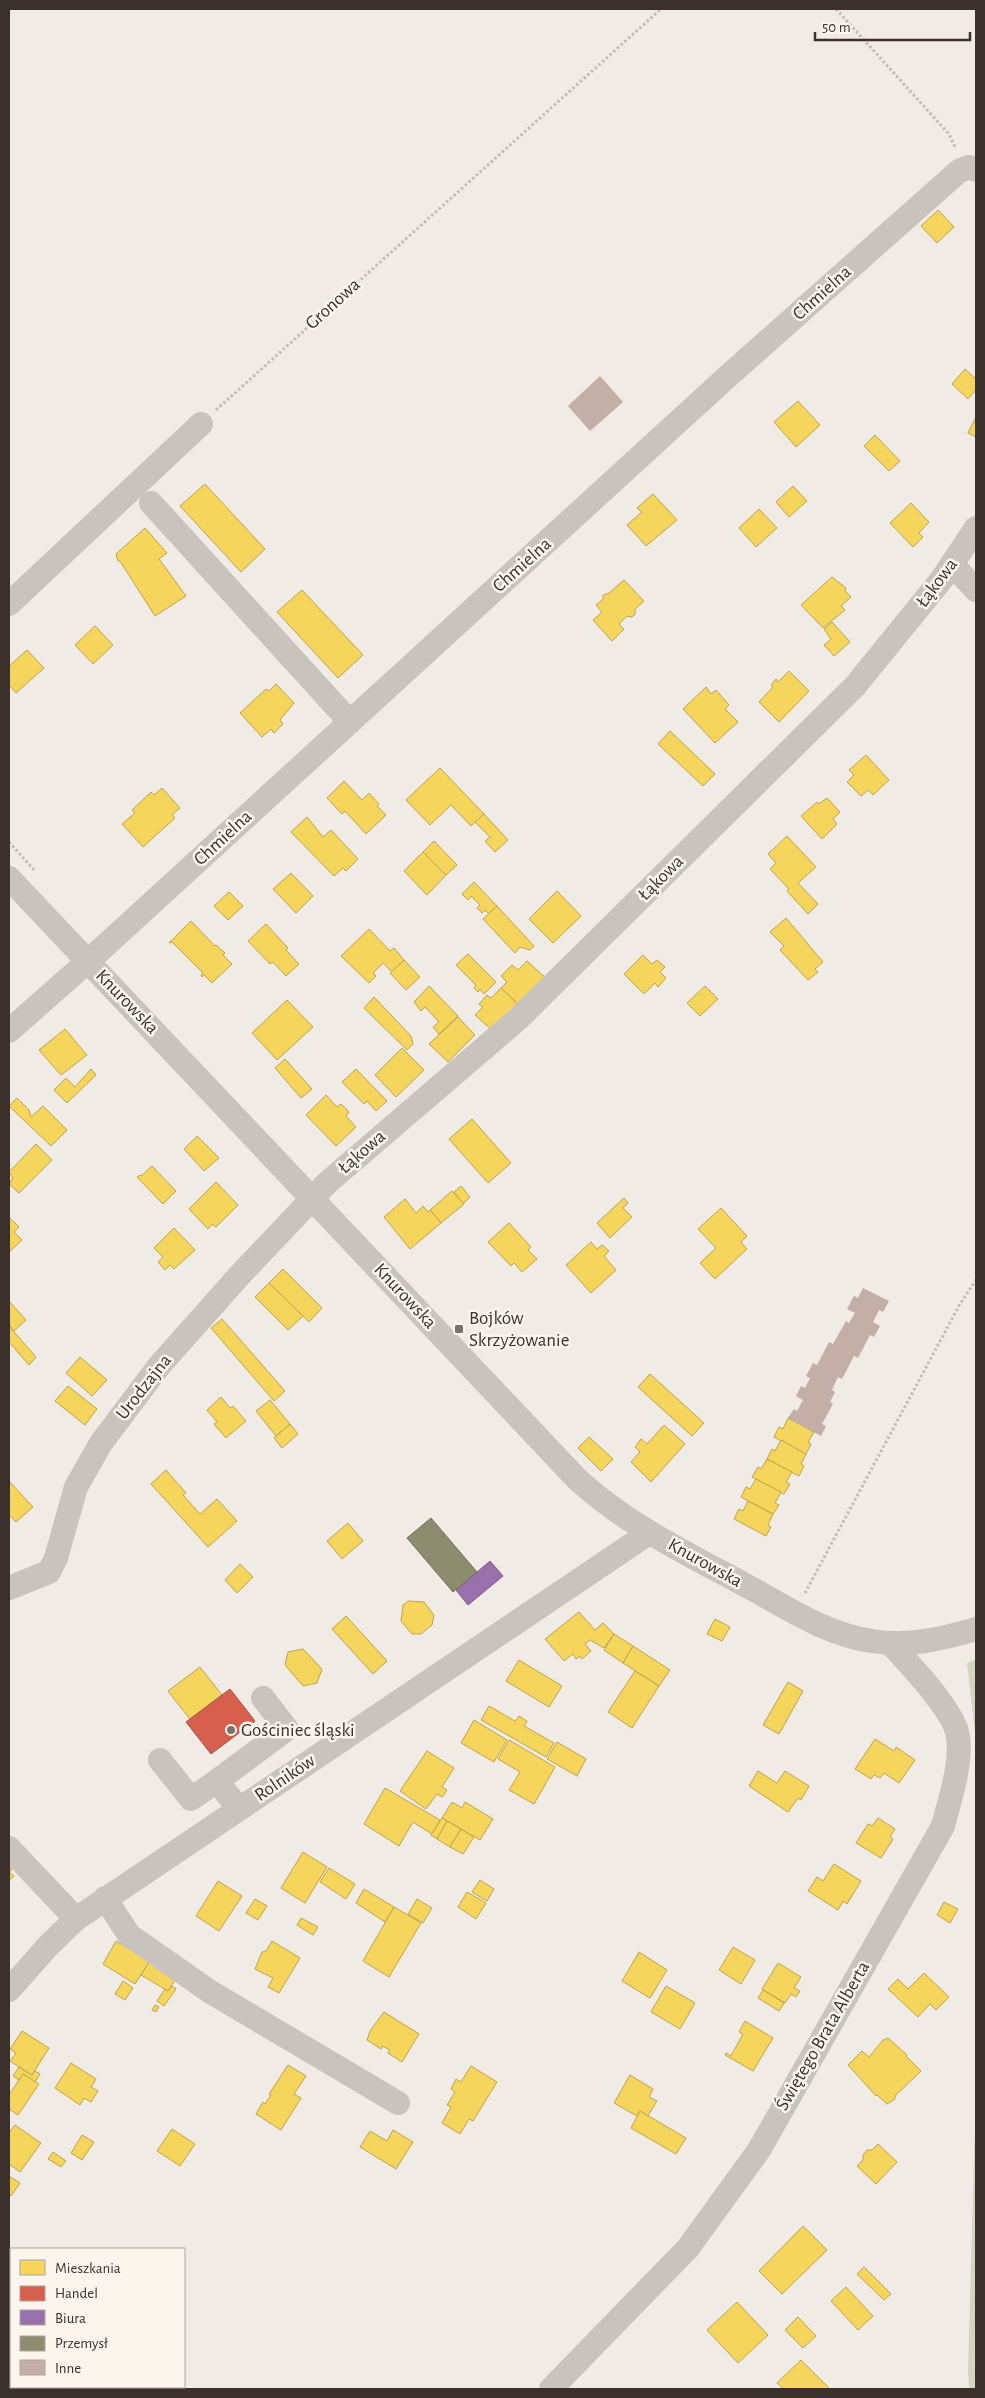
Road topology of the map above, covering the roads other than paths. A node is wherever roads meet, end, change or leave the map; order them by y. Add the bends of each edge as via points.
1 (966, 170) edge
2 (201, 424) road end
3 (151, 503) dead end
4 (976, 528) edge
5 (952, 564) junction
6 (976, 590) edge
7 (9, 604) edge
8 (350, 722) junction
9 (9, 878) edge
10 (88, 961) junction
11 (9, 1031) edge
12 (312, 1197) junction
13 (649, 1533) junction
14 (9, 1588) edge
15 (976, 1629) edge
16 (891, 1644) junction
17 (263, 1698) dead end
18 (160, 1760) dead end
19 (217, 1781) junction
20 (239, 1809) junction
21 (9, 1848) edge
22 (105, 1898) junction
23 (76, 1919) junction
24 (9, 1990) edge
25 (398, 2103) dead end
26 (551, 2389) edge

1 - 8 street, Chmielna via 727,377
2 - 7 street
3 - 8 street
4 - 5 street, Łąkowa
5 - 6 street
5 - 12 street, Łąkowa via 848,693 518,1019
8 - 10 street, Chmielna
9 - 10 street, Knurowska
10 - 11 street, Chmielna
10 - 12 street, Knurowska
12 - 13 street, Knurowska via 577,1479 612,1509
12 - 14 street, Urodzajna via 159,1366 101,1443 76,1487 49,1572
13 - 16 street, Knurowska via 795,1612 851,1637
13 - 20 street, Rolników
15 - 16 street, Knurowska via 916,1643
16 - 26 street, Świętego Brata Alberta via 943,1704 958,1735 956,1776 943,1826 758,2150 688,2248
17 - 19 street via 287,1729
18 - 19 street via 191,1799
19 - 20 street
20 - 22 street, Rolników
21 - 23 street
22 - 23 street, Rolników
22 - 25 street via 129,1936 209,1991
23 - 24 street, Rolników via 48,1945

